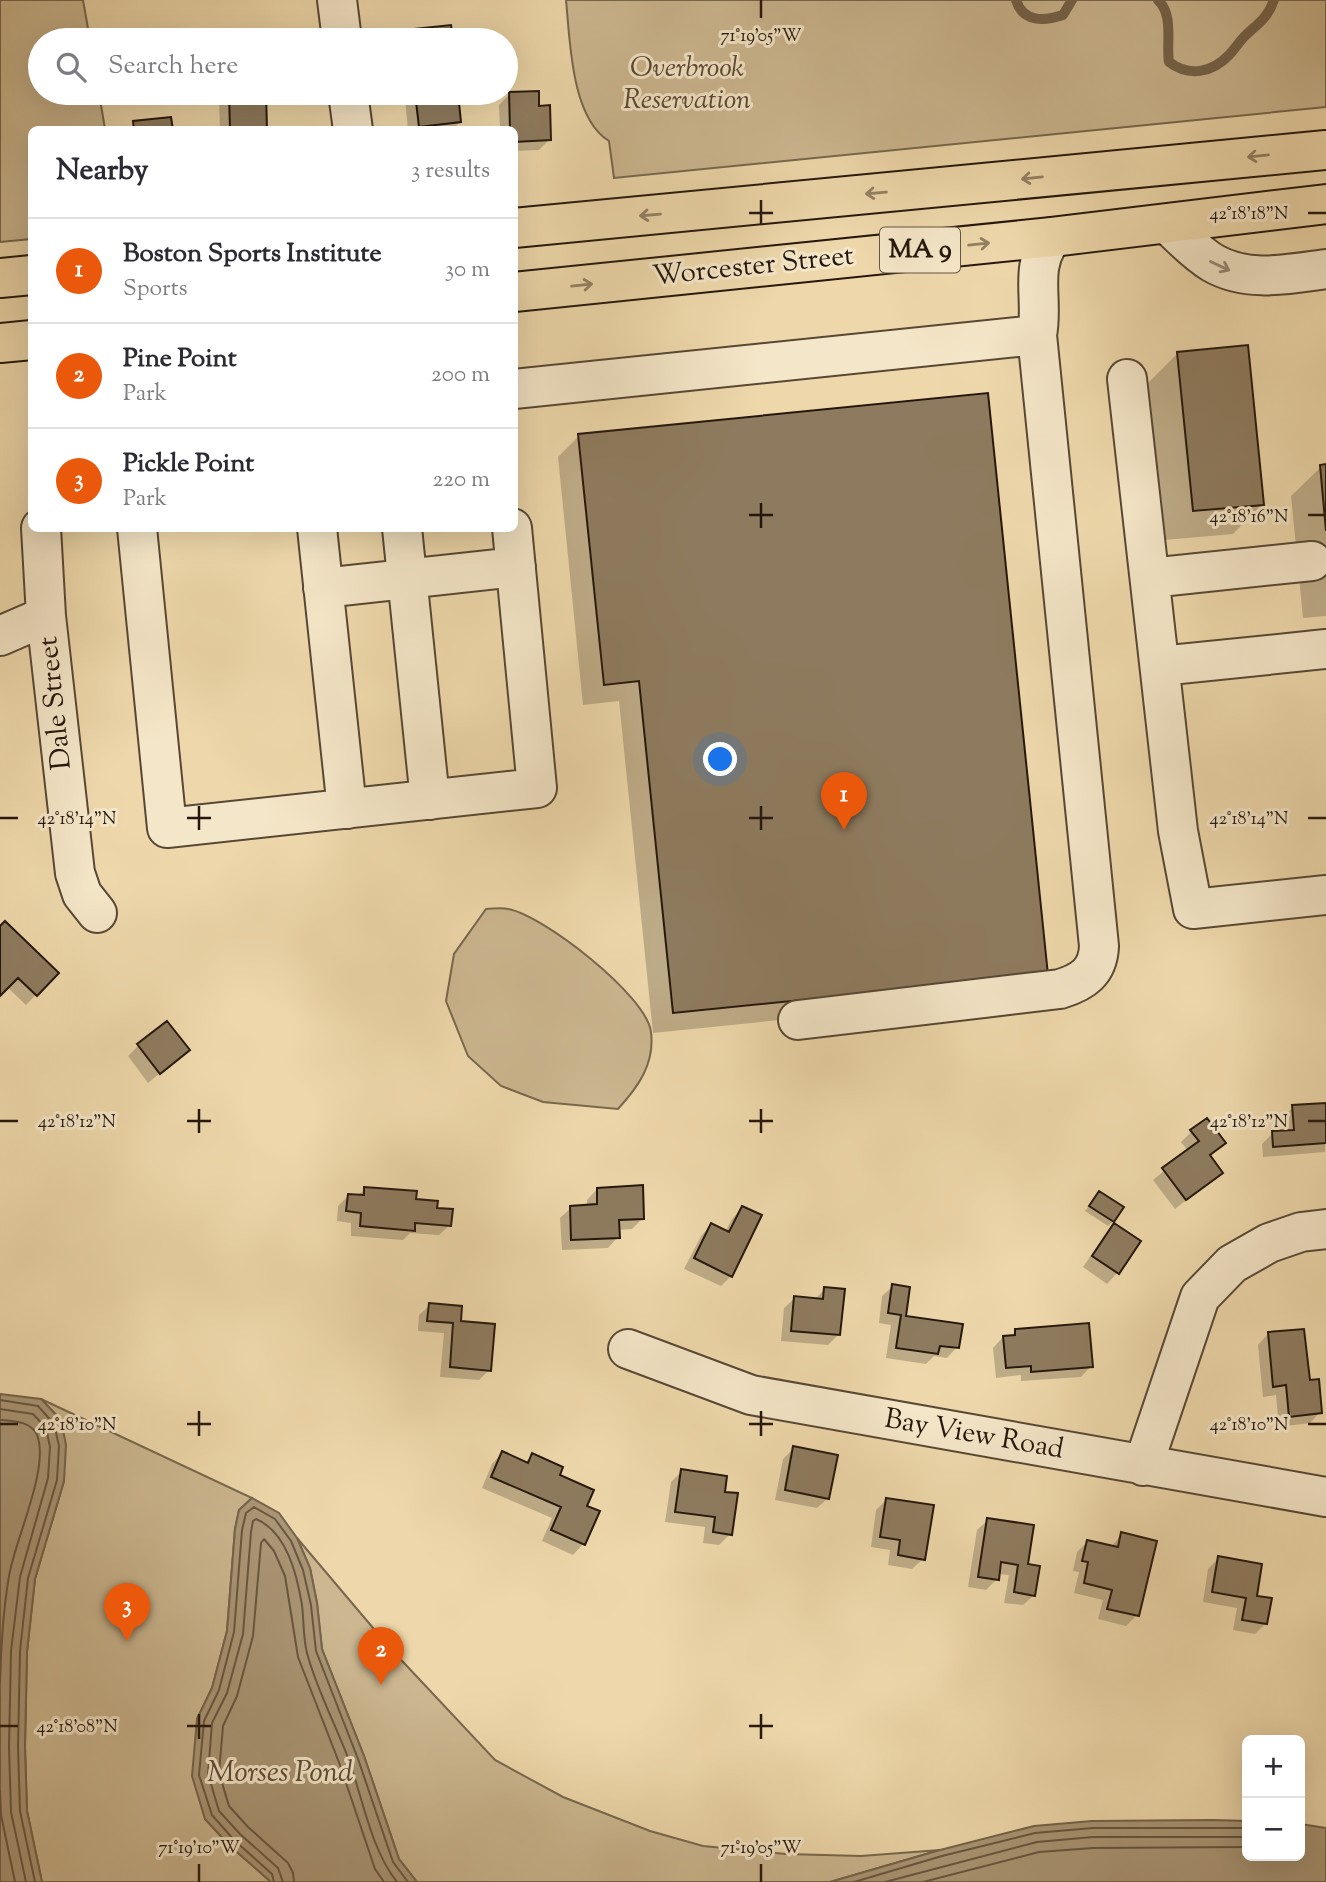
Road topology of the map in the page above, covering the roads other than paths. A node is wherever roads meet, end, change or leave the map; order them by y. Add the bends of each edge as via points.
1 (337, 0) edge
2 (340, 28) edge
3 (350, 105) edge
4 (352, 126) edge
5 (1326, 150) edge
6 (1326, 204) edge
7 (1167, 224) junction
8 (518, 228) edge
9 (1052, 237) junction
10 (1326, 268) edge
11 (28, 275) edge
12 (0, 278) edge
13 (518, 292) edge
14 (1037, 335) junction
15 (1127, 379) dead end
16 (518, 389) edge
17 (41, 532) edge
18 (137, 532) edge
19 (317, 532) edge
20 (402, 532) edge
21 (512, 532) edge
22 (1312, 561) dead end
23 (516, 567) junction
24 (1150, 578) junction
25 (407, 579) junction
26 (323, 588) junction
27 (46, 617) junction
28 (0, 636) edge
29 (1326, 649) edge
30 (1160, 666) junction
31 (430, 800) junction
32 (347, 809) junction
33 (1326, 895) edge
34 (97, 914) dead end
35 (798, 1020) dead end
36 (1326, 1229) edge
37 (628, 1349) dead end
38 (1143, 1466) junction
39 (1326, 1497) edge

1 - 2 street
3 - 4 street
5 -> 8 highway, MA 9
6 - 7 highway, Worcester Street / MA 9
7 - 9 highway, Worcester Street / MA 9
7 -> 10 street via 1213,263 1240,273 1268,275
13 -> 9 highway, Worcester Street / MA 9
9 - 14 street via 1037,265
11 - 12 highway
14 - 16 street
14 - 35 street via 1099,946 1096,966 1081,981 1060,989
15 - 24 street
17 - 27 street, Dale Street
18 - 32 street via 167,828
19 - 26 street
20 - 25 street
21 - 23 street
22 - 24 street
23 - 25 street
23 - 31 street via 537,788
24 - 30 street
25 - 26 street
25 - 31 street
26 - 32 street
27 - 28 street
27 - 34 street, Dale Street via 75,873 82,894
29 - 30 street
30 - 33 street via 1178,831 1193,909
31 - 32 street
36 - 38 street via 1269,1242 1233,1264 1200,1297
37 - 38 street, Bay View Road via 751,1395
38 - 39 street, Bay View Road

